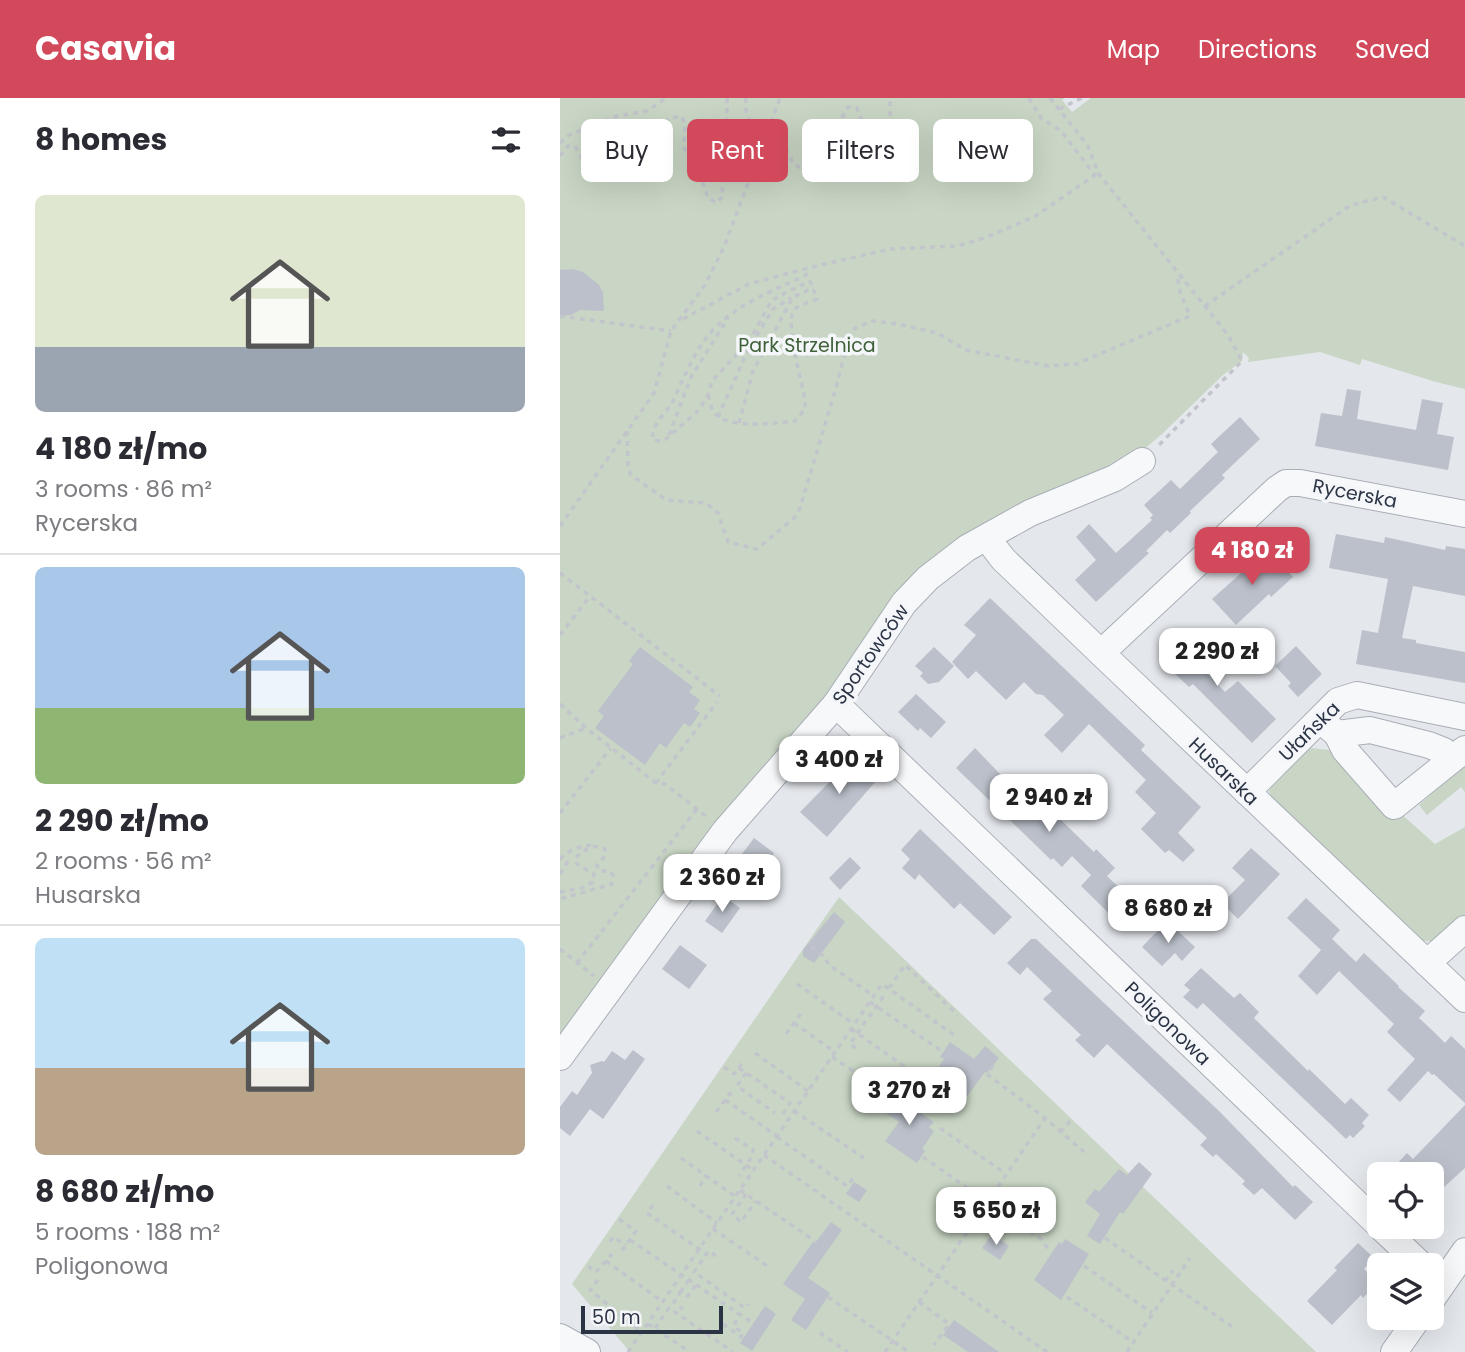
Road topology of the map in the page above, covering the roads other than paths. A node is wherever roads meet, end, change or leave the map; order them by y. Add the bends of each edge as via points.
1 (1142, 461) road end
2 (1465, 514) edge
3 (987, 538) junction
4 (1101, 653) junction
5 (836, 704) junction
6 (1465, 717) edge
7 (1329, 727) junction
8 (1458, 755) edge
9 (1247, 792) junction
10 (1465, 929) edge
11 (1427, 963) junction
12 (1465, 999) edge
13 (560, 1058) edge
14 (1367, 1214) edge
15 (1394, 1239) edge
16 (1465, 1251) edge
17 (1408, 1253) edge
18 (1444, 1276) edge
19 (1410, 1330) edge
20 (560, 1337) edge
21 (587, 1352) edge
22 (1394, 1352) edge

1 - 3 street, Sportowców
2 - 4 street, Rycerska via 1286,483
3 - 4 street, Husarska
3 - 5 street, Sportowców via 928,578 904,603
4 - 9 street, Husarska
5 - 13 street, Sportowców via 725,831
5 - 14 street, Poligonowa
6 - 7 street, Ułańska via 1357,695 1338,701
7 - 8 street via 1370,730
7 - 8 street via 1394,806
7 - 9 street, Ułańska
9 - 11 street, Husarska
10 - 11 street
11 - 12 street, Husarska
15 - 17 street, Poligonowa
16 - 18 street
19 - 22 street
20 - 21 street

